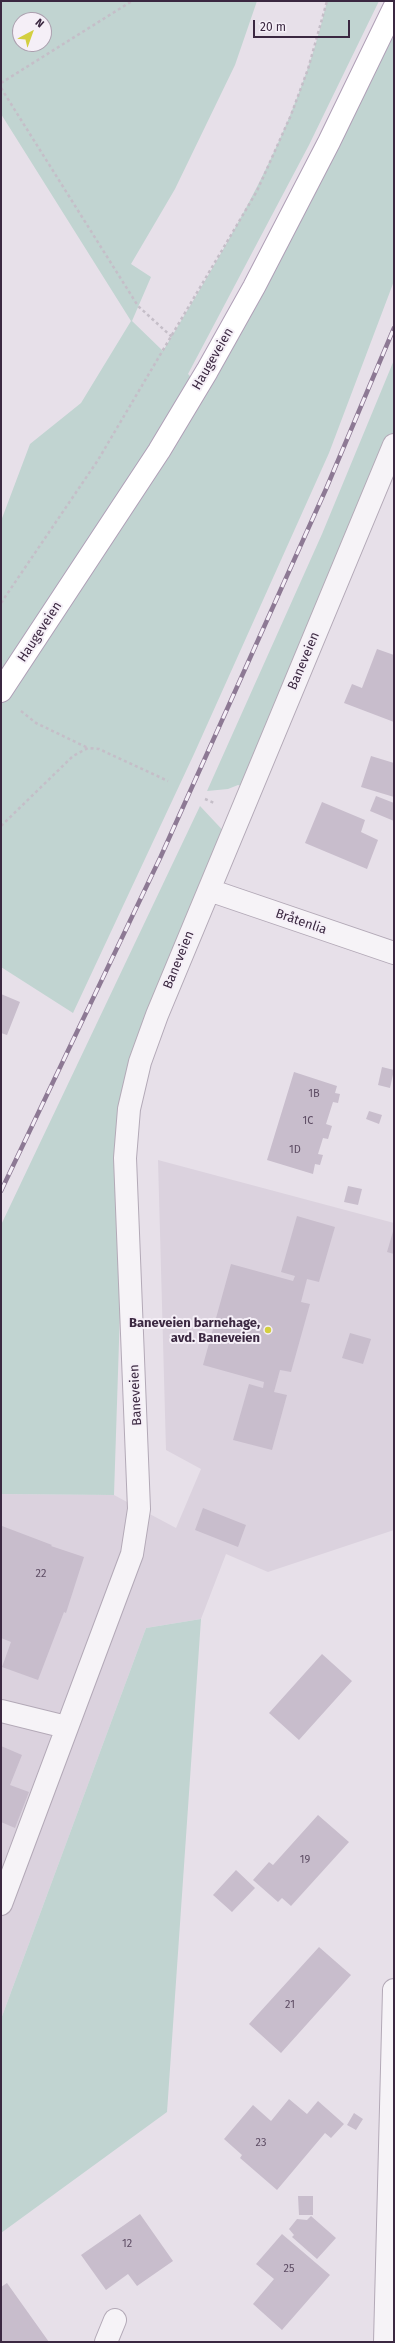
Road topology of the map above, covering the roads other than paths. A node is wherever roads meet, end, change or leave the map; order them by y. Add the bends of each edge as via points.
1 (394, 8) edge
2 (394, 445) edge
3 (3, 688) edge
4 (209, 890) junction
5 (394, 953) edge
6 (1, 1711) edge
7 (66, 1727) junction
8 (1, 1904) edge
9 (394, 1990) edge
10 (115, 2320) dead end
11 (106, 2342) edge
12 (385, 2342) edge

1 - 3 main road, Haugeveien via 315,169 207,371 159,451
2 - 4 street, Baneveien
4 - 5 street, Bråtenlia
4 - 7 street, Baneveien via 140,1062 129,1109 125,1158 140,1509 132,1554
6 - 7 street
7 - 8 street, Baneveien
9 - 12 street
10 - 11 street

